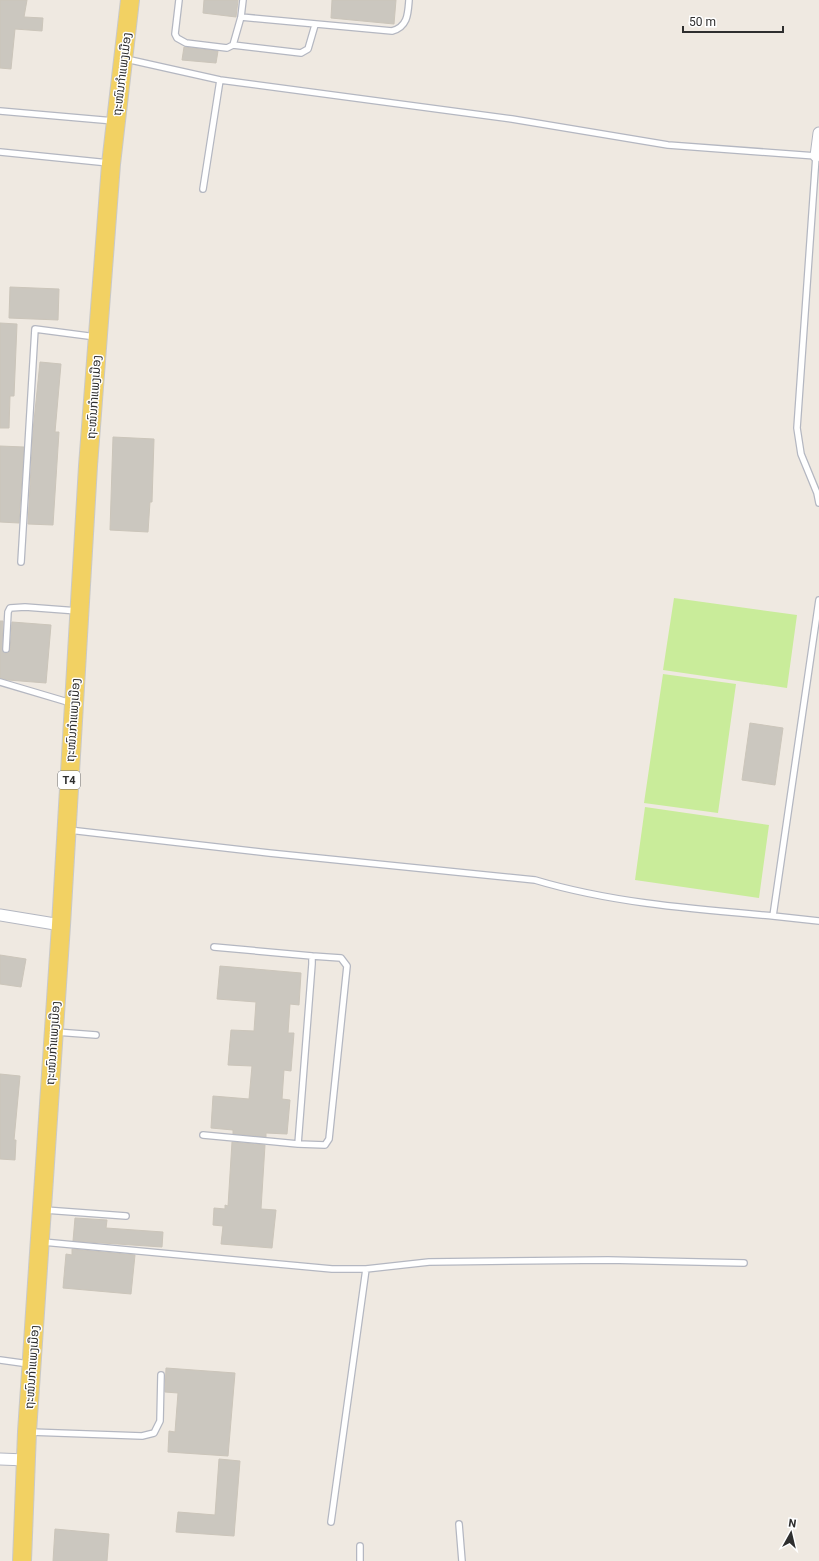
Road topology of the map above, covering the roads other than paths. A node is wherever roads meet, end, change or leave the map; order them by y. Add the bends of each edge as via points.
1 (130, 0) edge
2 (179, 0) edge
3 (243, 0) edge
4 (409, 0) edge
5 (241, 17) junction
6 (315, 24) junction
7 (233, 45) junction
8 (123, 59) junction
9 (220, 80) junction
10 (0, 111) edge
11 (116, 122) junction
12 (819, 133) edge
13 (0, 152) edge
14 (816, 156) junction
15 (111, 164) junction
16 (203, 189) dead end
17 (98, 338) junction
18 (819, 503) edge
19 (21, 562) dead end
20 (819, 600) edge
21 (80, 611) junction
22 (6, 649) dead end
23 (0, 682) edge
24 (74, 704) junction
25 (66, 830) junction
26 (0, 916) edge
27 (773, 916) junction
28 (819, 921) edge
29 (61, 925) junction
30 (214, 947) dead end
31 (312, 956) junction
32 (54, 1032) junction
33 (96, 1034) dead end
34 (203, 1135) dead end
35 (298, 1144) junction
36 (43, 1209) junction
37 (126, 1216) dead end
38 (40, 1242) junction
39 (744, 1263) dead end
40 (366, 1269) junction
41 (0, 1360) edge
42 (32, 1364) junction
43 (161, 1375) dead end
44 (27, 1432) junction
45 (0, 1459) edge
46 (26, 1460) junction
47 (330, 1522) dead end
48 (459, 1524) dead end
49 (360, 1546) dead end
50 (22, 1561) edge
51 (360, 1561) edge
52 (462, 1561) edge

1 - 8 main road, ຖະໜົນກຳແພງເມືອງ / T4
2 - 7 lane via 175,34 177,38 186,43 228,48
3 - 5 lane
4 - 6 lane via 407,19 398,30
5 - 6 lane
5 - 7 lane
6 - 7 lane via 308,49 301,53
8 - 9 lane
8 - 11 main road, ຖະໜົນກຳແພງເມືອງ / T4
9 - 14 lane via 512,119 668,145
9 - 16 lane
10 - 11 lane
11 - 15 main road, ຖະໜົນກຳແພງເມືອງ / T4
12 - 14 street
13 - 15 lane
14 - 18 lane via 797,428 802,454
15 - 17 main road, ຖະໜົນກຳແພງເມືອງ / T4
17 - 19 lane via 35,329
17 - 21 main road, ຖະໜົນກຳແພງເມືອງ / T4
20 - 27 lane
21 - 22 lane via 10,608
21 - 24 main road, ຖະໜົນກຳແພງເມືອງ / T4
23 - 24 lane
24 - 25 main road, ຖະໜົນກຳແພງເມືອງ / T4
25 - 27 lane via 535,880 596,896
25 - 29 main road, ຖະໜົນກຳແພງເມືອງ / T4
26 - 29 street
27 - 28 lane
29 - 32 main road, ຖະໜົນກຳແພງເມືອງ / T4
30 - 31 lane
31 - 35 lane
31 - 35 lane via 341,958 347,966 329,1139 325,1145
32 - 33 lane
32 - 36 main road, ຖະໜົນກຳແພງເມືອງ / T4
34 - 35 lane
36 - 37 lane
36 - 38 main road, ຖະໜົນກຳແພງເມືອງ / T4
38 - 40 lane via 332,1269
38 - 42 main road, ຖະໜົນກຳແພງເມືອງ / T4
39 - 40 lane via 608,1260 429,1262
40 - 47 lane
41 - 42 lane
42 - 44 main road, ຖະໜົນກຳແພງເມືອງ / T4
43 - 44 lane via 160,1421 154,1433 142,1436
44 - 46 main road, ຖະໜົນກຳແພງເມືອງ / T4
45 - 46 street
46 - 50 main road, ຖະໜົນກຳແພງເມືອງ / T4
48 - 52 lane
49 - 51 lane

